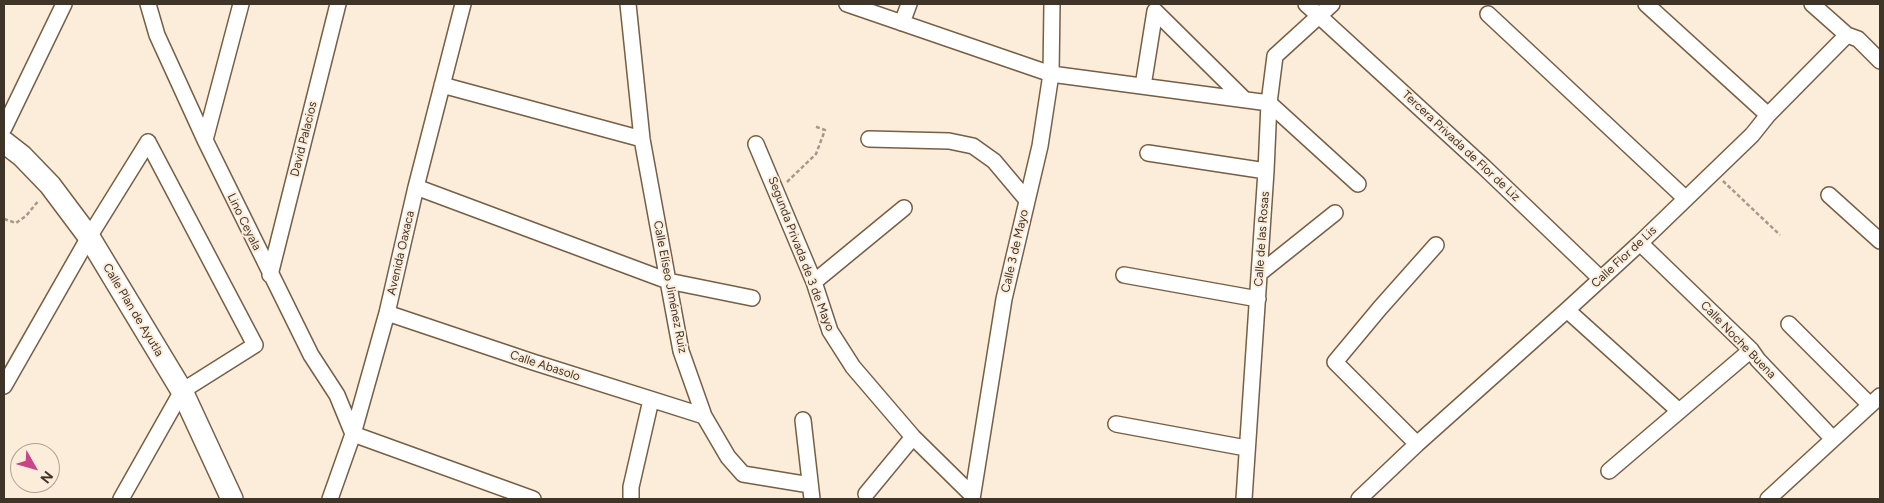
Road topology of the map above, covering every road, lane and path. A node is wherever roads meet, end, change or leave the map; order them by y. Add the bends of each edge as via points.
1 (64, 4) edge
2 (148, 4) edge
3 (241, 4) edge
4 (338, 4) edge
5 (463, 4) edge
6 (628, 4) edge
7 (847, 4) edge
8 (909, 4) edge
9 (1052, 4) edge
10 (1306, 4) edge
11 (1332, 4) edge
12 (1646, 4) edge
13 (1812, 4) edge
14 (1488, 14) dead end
15 (1320, 16) junction
16 (902, 23) junction
17 (1847, 35) junction
18 (1880, 61) edge
19 (1051, 74) junction
20 (442, 85) junction
21 (1143, 86) junction
22 (1245, 100) junction
23 (1269, 103) junction
24 (1768, 115) junction
25 (814, 126) dead end
26 (4, 128) edge
27 (642, 139) junction
28 (868, 139) dead end
29 (205, 140) junction
30 (4, 142) edge
31 (756, 144) dead end
32 (1148, 153) dead end
33 (1266, 171) junction
34 (1713, 172) junction
35 (1358, 184) dead end
36 (50, 185) junction
37 (416, 187) junction
38 (777, 191) junction
39 (1828, 195) dead end
40 (1685, 198) junction
41 (1026, 200) junction
42 (904, 208) dead end
43 (1335, 213) dead end
44 (4, 219) edge
45 (1780, 235) dead end
46 (89, 237) junction
47 (1880, 241) edge
48 (1640, 242) junction
49 (1436, 245) dead end
50 (1260, 273) junction
51 (270, 275) junction
52 (1124, 275) dead end
53 (1601, 279) junction
54 (668, 281) junction
55 (814, 282) junction
56 (752, 298) dead end
57 (1258, 299) junction
58 (1567, 310) junction
59 (387, 313) junction
60 (1789, 324) dead end
61 (1751, 350) junction
62 (4, 386) edge
63 (182, 391) junction
64 (651, 400) junction
65 (1875, 401) edge
66 (1679, 411) junction
67 (704, 416) junction
68 (803, 420) dead end
69 (1116, 424) dead end
70 (353, 434) junction
71 (913, 437) junction
72 (1833, 440) junction
73 (1417, 444) junction
74 (1246, 448) junction
75 (1609, 471) dead end
76 (811, 492) edge
77 (866, 494) dead end
78 (972, 497) edge
79 (121, 499) edge
80 (232, 499) edge
81 (330, 499) edge
82 (534, 499) edge
83 (631, 499) edge
84 (1244, 499) edge
85 (1359, 499) edge
86 (1768, 499) edge

1 - 26 street
2 - 29 street, Lino Ceyala via 158,35
3 - 29 street
4 - 51 street, David Palacios
5 - 20 street, Avenida Oaxaca
6 - 27 street, Calle Elíseo Jiménez Ruiz
7 - 16 street
8 - 16 street
9 - 19 street, Calle 3 de Mayo
10 - 15 street, Tercera Privada de Flor de Liz
11 - 15 street, Calle de las Rosas
12 - 24 street
13 - 17 street
14 - 40 street
15 - 23 street, Calle de las Rosas via 1275,56
15 - 53 street, Tercera Privada de Flor de Liz
16 - 19 street
17 - 18 street via 1858,39
17 - 24 street, Calle Flor de Lis
19 - 21 street
19 - 41 street, Calle 3 de Mayo via 1040,146
20 - 27 street
20 - 37 street, Avenida Oaxaca
21 - 22 street
21 - 22 street via 1155,11
22 - 23 street
23 - 33 street, Calle de las Rosas
23 - 35 street
24 - 34 street, Calle Flor de Lis
25 - 38 path via 825,130 816,154
27 - 54 street, Calle Elíseo Jiménez Ruiz
28 - 41 street via 950,141 973,146 994,162
29 - 51 street, Lino Ceyala
30 - 36 street, Calle Plan de Ayutla
31 - 38 street, Segunda Privada de 3 de Mayo
32 - 33 street
33 - 50 street, Calle de las Rosas
34 - 40 street, Calle Flor de Lis
34 - 45 path
36 - 44 path via 26,216 16,223
36 - 46 street, Calle Plan de Ayutla
37 - 54 street
37 - 59 street, Avenida Oaxaca
38 - 55 street, Segunda Privada de 3 de Mayo
39 - 47 street
40 - 48 street, Calle Flor de Lis
41 - 78 street, Calle 3 de Mayo via 1004,299
42 - 55 street
43 - 50 street
46 - 62 street
46 - 63 street, Calle Plan de Ayutla
46 - 63 street via 148,142 255,345
48 - 53 street, Calle Flor de Lis
48 - 61 street, Calle Noche Buena
49 - 73 street via 1335,362
50 - 57 street, Calle de las Rosas
51 - 70 street, Lino Ceyala via 337,395
52 - 57 street
53 - 58 street, Calle Flor de Lis
54 - 56 street
54 - 67 street, Calle Elíseo Jiménez Ruiz via 681,351
55 - 71 street, Segunda Privada de 3 de Mayo via 830,331 853,367
57 - 74 street, Calle de las Rosas
58 - 66 street
58 - 73 street, Calle Flor de Lis
59 - 64 street, Calle Abasolo
59 - 70 street, Avenida Oaxaca
60 - 65 street
61 - 66 street
61 - 72 street, Calle Noche Buena
63 - 79 street
63 - 80 street, Calle Plan de Ayutla
64 - 67 street, Calle Abasolo
64 - 83 street via 631,486
65 - 72 street
66 - 75 street
67 - 76 street, Calle Elíseo Jiménez Ruiz via 728,457 743,474
68 - 76 street
69 - 74 street
70 - 81 street, Avenida Oaxaca
70 - 82 street
71 - 77 street
71 - 78 street, Segunda Privada de 3 de Mayo
72 - 86 street
73 - 85 street, Calle Flor de Lis
74 - 84 street, Calle de las Rosas

